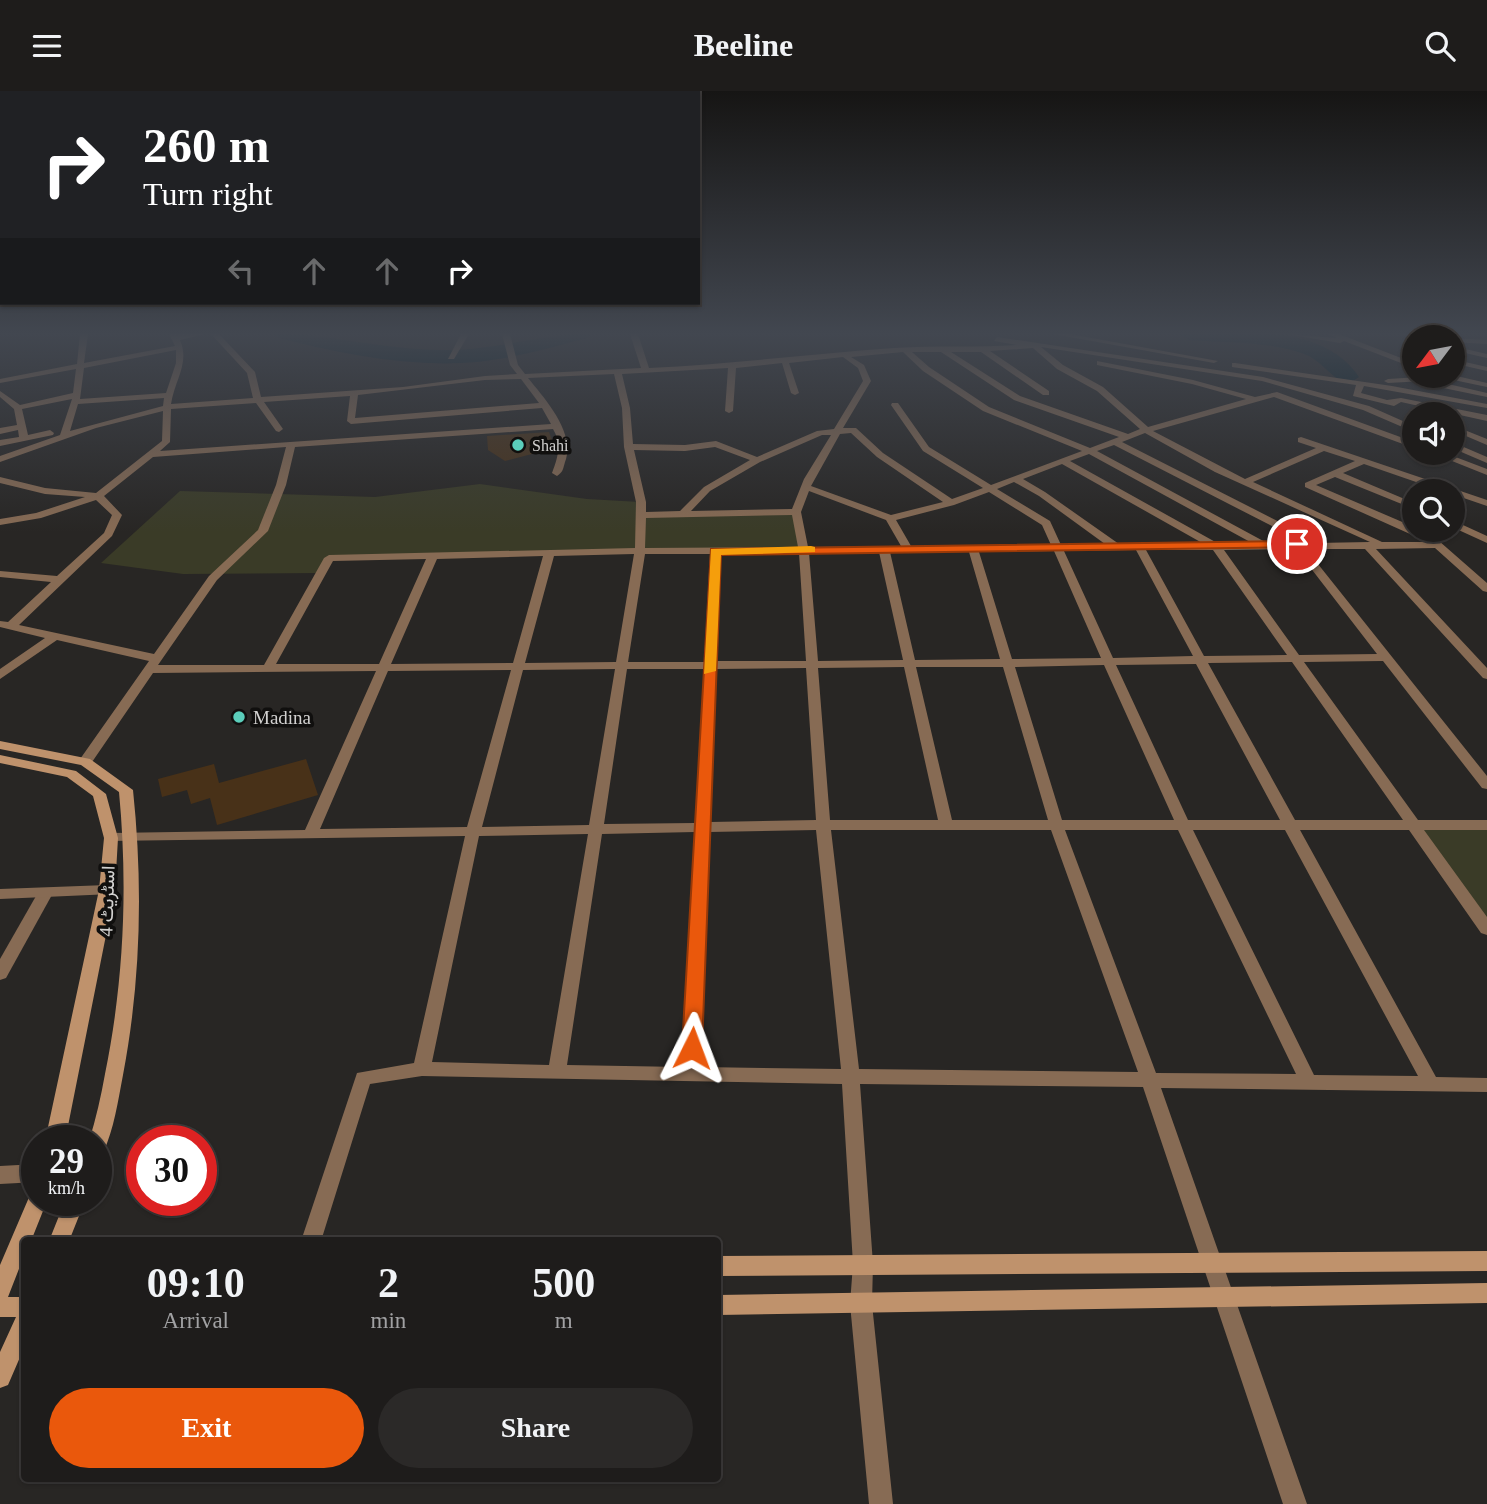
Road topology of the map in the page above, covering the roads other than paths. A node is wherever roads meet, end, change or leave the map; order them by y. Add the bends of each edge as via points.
1 (8, 400) edge
2 (65, 400) edge
3 (75, 400) edge
4 (169, 400) edge
5 (258, 400) joint
6 (353, 400) edge
7 (540, 400) edge
8 (624, 400) edge
9 (730, 400) edge
10 (856, 400) edge
11 (972, 400) edge
12 (1023, 400) edge
13 (1112, 400) edge
14 (1251, 400) edge
15 (1290, 400) edge
16 (1340, 400) edge
17 (1380, 400) edge
18 (1452, 400) edge
19 (1388, 402) junction
20 (544, 405) junction
21 (895, 405) dead end
22 (1487, 406) edge
23 (168, 407) junction
24 (1402, 407) edge
25 (18, 408) junction
26 (729, 411) dead end
27 (1487, 418) edge
28 (1402, 424) edge
29 (23, 426) junction
30 (555, 426) junction
31 (279, 429) dead end
32 (839, 430) junction
33 (1146, 430) junction
34 (0, 431) edge
35 (64, 433) junction
36 (1465, 433) edge
37 (1128, 437) junction
38 (24, 438) junction
39 (1301, 440) dead end
40 (1402, 441) edge
41 (1115, 442) junction
42 (1487, 442) edge
43 (0, 443) edge
44 (291, 445) junction
45 (628, 447) junction
46 (1323, 448) junction
47 (1090, 451) junction
48 (1465, 451) edge
49 (153, 454) junction
50 (0, 459) edge
51 (757, 460) junction
52 (1487, 460) edge
53 (1063, 461) junction
54 (1364, 461) junction
55 (1465, 464) edge
56 (1487, 472) edge
57 (557, 473) dead end
58 (1334, 473) junction
59 (1015, 479) junction
60 (0, 480) edge
61 (1246, 482) junction
62 (806, 487) junction
63 (992, 488) junction
64 (98, 496) junction
65 (1402, 501) edge
66 (951, 503) junction
67 (1487, 503) edge
68 (796, 512) junction
69 (683, 514) junction
70 (641, 515) junction
71 (890, 518) junction
72 (0, 522) edge
73 (1465, 529) edge
74 (1487, 540) edge
75 (1297, 544) junction
76 (1316, 544) junction
77 (1265, 545) junction
78 (1367, 545) junction
79 (1382, 545) junction
80 (1439, 545) junction
81 (1216, 546) junction
82 (1139, 547) junction
83 (1060, 548) junction
84 (1116, 548) junction
85 (973, 549) junction
86 (804, 550) junction
87 (884, 550) junction
88 (908, 550) junction
89 (640, 551) junction
90 (715, 551) junction
91 (549, 554) junction
92 (433, 555) junction
93 (0, 574) edge
94 (61, 580) junction
95 (1487, 589) edge
96 (5, 625) edge
97 (55, 636) junction
98 (1383, 657) junction
99 (1295, 659) junction
100 (1199, 660) junction
101 (1108, 662) junction
102 (1009, 663) junction
103 (155, 664) junction
104 (812, 664) junction
105 (910, 664) junction
106 (622, 665) junction
107 (710, 665) junction
108 (519, 666) junction
109 (385, 667) junction
110 (268, 668) junction
111 (0, 675) edge
112 (1487, 675) edge
113 (0, 745) edge
114 (0, 759) edge
115 (85, 762) junction
116 (1487, 785) edge
117 (823, 825) junction
118 (1487, 825) edge
119 (946, 826) junction
120 (1291, 826) junction
121 (1413, 826) junction
122 (702, 827) junction
123 (1057, 827) junction
124 (1184, 827) junction
125 (596, 829) junction
126 (473, 832) junction
127 (310, 835) junction
128 (111, 838) junction
129 (132, 838) junction
130 (107, 890) junction
131 (45, 893) junction
132 (0, 894) edge
133 (1487, 929) edge
134 (0, 974) edge
135 (422, 1069) junction
136 (557, 1072) junction
137 (691, 1075) junction
138 (1149, 1078) junction
139 (851, 1079) junction
140 (1310, 1082) junction
141 (1431, 1084) junction
142 (1487, 1085) edge
143 (58, 1125) edge
144 (102, 1125) edge
145 (21, 1174) edge
146 (0, 1175) edge
147 (32, 1216) edge
148 (69, 1216) edge
149 (25, 1237) edge
150 (61, 1237) edge
151 (312, 1237) edge
152 (21, 1248) edge
153 (1487, 1261) edge
154 (863, 1264) junction
155 (1212, 1265) junction
156 (721, 1266) edge
157 (11, 1278) edge
158 (1487, 1293) edge
159 (1223, 1299) junction
160 (861, 1304) junction
161 (721, 1305) edge
162 (0, 1307) edge
163 (21, 1307) edge
164 (21, 1332) edge
165 (0, 1377) edge
166 (881, 1504) edge
167 (1295, 1504) edge

1 - 25 street
2 - 25 street
3 - 35 street
4 - 23 street
5 - 23 street
5 - 31 street
6 - 20 street via 352,421
7 - 20 street
8 - 45 street
9 - 26 street
10 - 32 street
11 - 47 street
12 - 37 street
13 - 33 street
14 - 33 street
15 - 40 street
16 - 28 street
17 - 19 street
18 - 22 street
19 - 24 street
19 - 27 street via 1401,400
20 - 30 street
21 - 63 street via 926,449
23 - 35 street
23 - 49 street via 166,442
25 - 29 street
29 - 34 street
29 - 38 street
30 - 44 street
30 - 57 street via 564,439
32 - 51 street via 820,433
32 - 62 street
32 - 66 street via 853,430 880,455
33 - 37 street
33 - 61 street
35 - 38 street
35 - 50 street
36 - 42 street
37 - 41 street
38 - 43 street
39 - 46 street
41 - 47 street
41 - 76 street
44 - 49 street
44 - 103 street via 263,531 213,578
45 - 51 street via 716,444
45 - 70 street
46 - 54 street
46 - 61 street
47 - 53 street
47 - 77 street
48 - 52 street
49 - 64 street
51 - 69 street via 707,489
53 - 59 street
53 - 81 street
54 - 58 street
54 - 67 street
55 - 56 street
58 - 65 street
58 - 80 street via 1308,485
59 - 63 street
59 - 84 street via 1042,493
60 - 64 street via 45,491
61 - 79 street
62 - 68 street
62 - 71 street
63 - 66 street
63 - 83 street via 1046,523
64 - 72 street via 38,516
64 - 94 street via 117,515 108,534
66 - 71 street
68 - 69 street
68 - 86 street
69 - 70 street
70 - 89 street
71 - 88 street
73 - 74 street
75 - 76 street
75 - 77 street
75 - 98 street
76 - 78 street
77 - 81 street
78 - 79 street
78 - 112 street
79 - 80 street
80 - 95 street
81 - 82 street
81 - 99 street
82 - 84 street
82 - 100 street
83 - 84 street
83 - 85 street
83 - 101 street
85 - 88 street
85 - 102 street
86 - 87 street
86 - 90 street
86 - 104 street
87 - 88 street
87 - 105 street
89 - 90 street
89 - 91 street
89 - 106 street
90 - 107 street
91 - 92 street
91 - 108 street
92 - 109 street
92 - 110 street via 329,558
93 - 94 street
94 - 96 street
96 - 97 street
97 - 103 street
97 - 111 street
98 - 99 street
98 - 116 street
99 - 100 street
99 - 121 street
100 - 101 street
100 - 120 street
101 - 102 street
101 - 124 street
102 - 105 street
102 - 123 street
103 - 110 street
103 - 115 street
104 - 105 street
104 - 107 street
104 - 117 street
105 - 119 street
106 - 107 street
106 - 108 street
106 - 125 street
107 - 122 street
108 - 109 street
108 - 126 street
109 - 110 street
109 - 127 street
113 - 115 main road, اسٹریٹ 4
114 - 128 main road, اسٹریٹ 4 via 71,774 99,794
115 - 129 main road, اسٹریٹ 4 via 126,790
117 - 119 street
117 - 122 street
117 - 139 street
118 - 121 street
119 - 123 street
120 - 121 street
120 - 124 street
120 - 141 street
121 - 133 street
122 - 125 street
122 - 137 street
123 - 124 street
123 - 138 street
124 - 140 street
125 - 126 street
125 - 136 street
126 - 127 street
126 - 135 street
127 - 129 street
128 - 129 street
128 - 130 main road, اسٹریٹ 4
129 - 144 main road, اسٹریٹ 4 via 128,982 118,1060
130 - 131 street
130 - 143 main road, اسٹریٹ 4
131 - 132 street
131 - 134 street
135 - 136 street
135 - 151 street via 363,1078
136 - 137 street
137 - 139 street
138 - 139 street
138 - 140 street
138 - 155 street
139 - 154 street
140 - 141 street
141 - 142 street
145 - 146 street
147 - 149 main road
148 - 150 main road
152 - 157 main road
153 - 155 main road
154 - 155 main road
154 - 156 main road
154 - 160 street
155 - 159 street
158 - 159 main road
159 - 160 main road
159 - 167 street
160 - 161 main road
160 - 166 street
162 - 163 main road
164 - 165 main road

